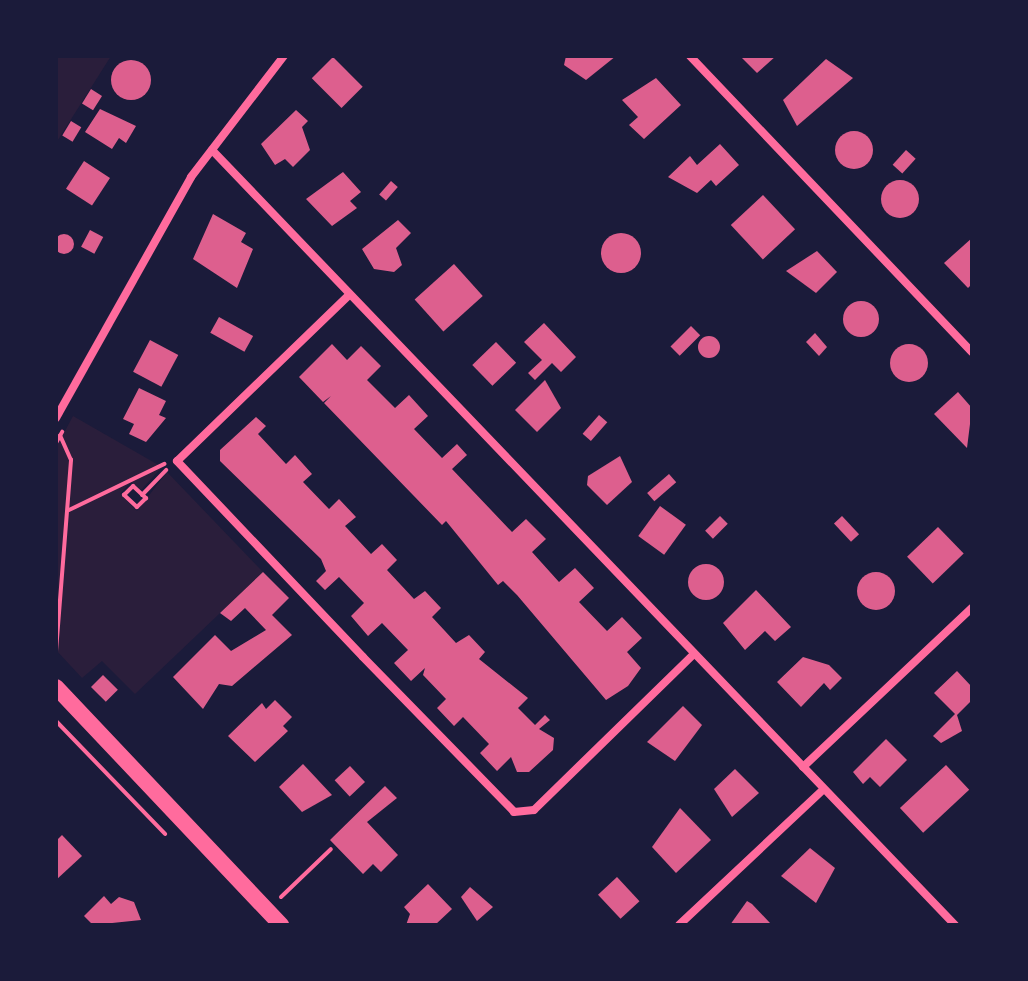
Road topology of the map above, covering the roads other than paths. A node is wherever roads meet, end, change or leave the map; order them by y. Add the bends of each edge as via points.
1 (284, 56) edge
2 (690, 56) edge
3 (212, 150) junction
4 (349, 295) junction
5 (972, 352) edge
6 (56, 418) edge
7 (972, 608) edge
8 (694, 654) junction
9 (56, 687) edge
10 (803, 767) junction
11 (823, 790) junction
12 (281, 925) edge
13 (679, 925) edge
14 (955, 925) edge

1 - 3 street
2 - 5 street
3 - 4 street
3 - 6 street via 148,248
4 - 8 street
4 - 8 street via 177,461 514,812 534,810
7 - 10 street
8 - 10 street
9 - 12 main road
10 - 11 street
11 - 13 street
11 - 14 street

